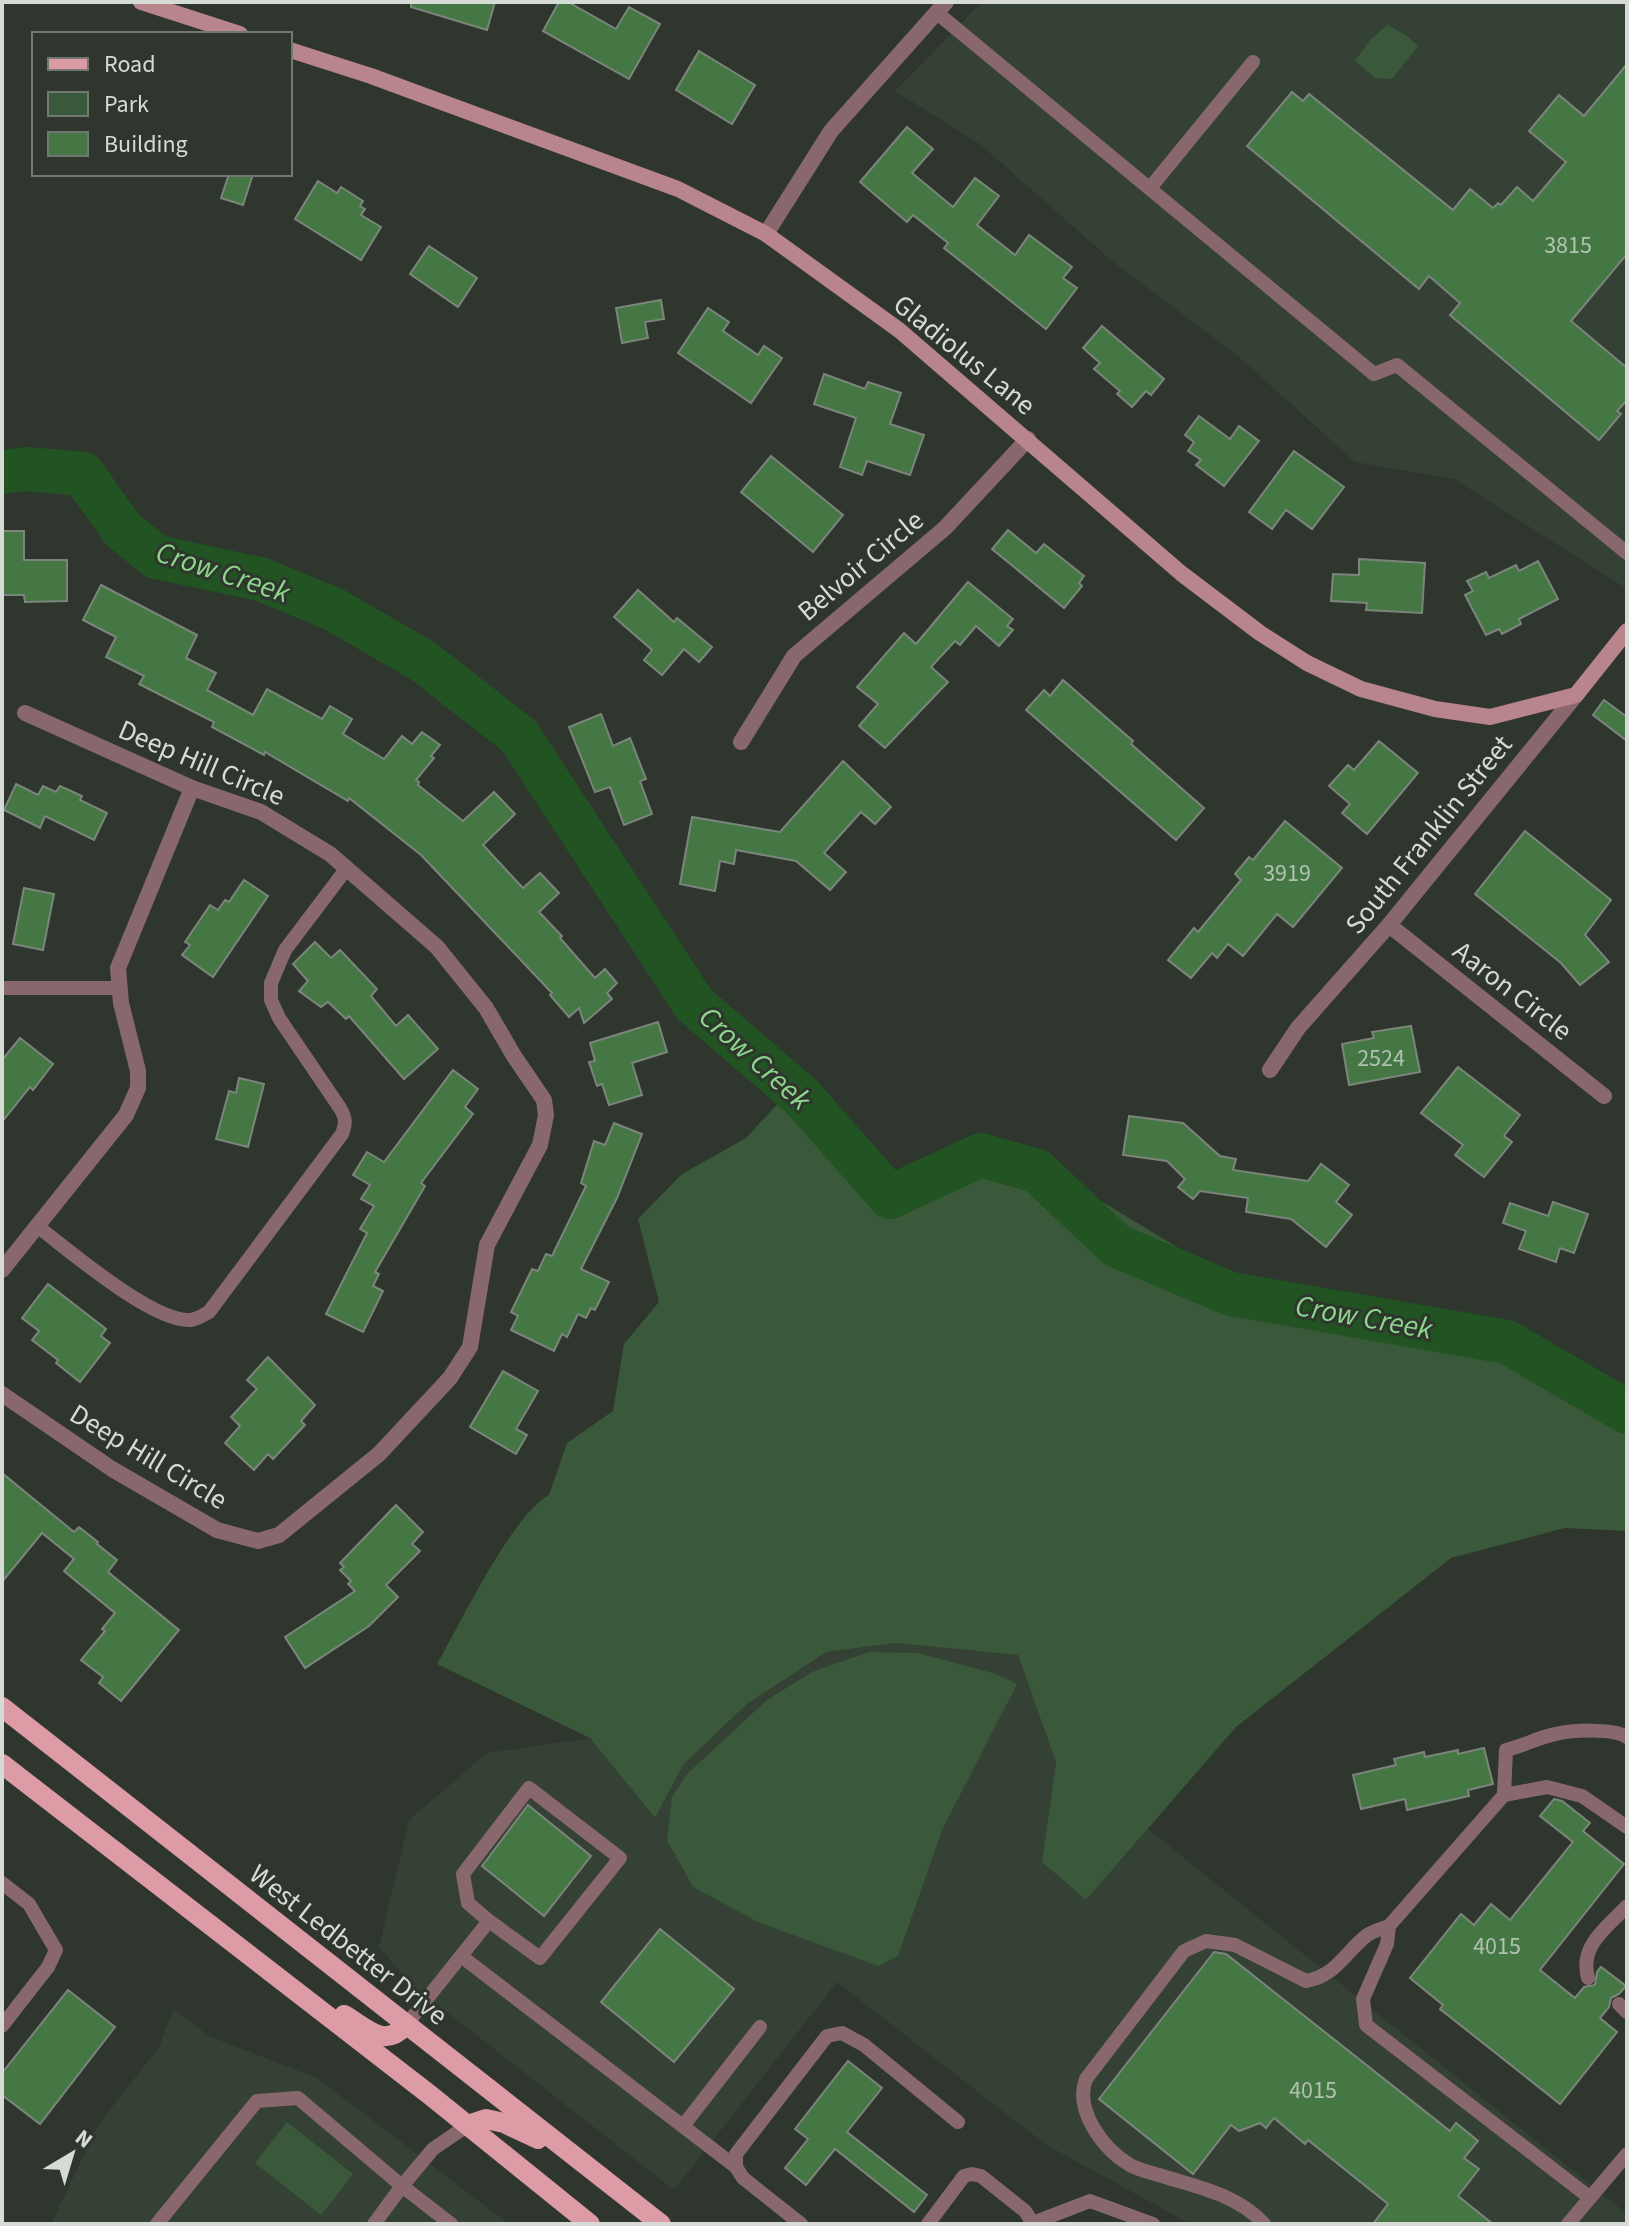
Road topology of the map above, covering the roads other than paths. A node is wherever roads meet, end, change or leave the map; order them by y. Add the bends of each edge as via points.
1 (141, 2) edge
2 (941, 7) edge
3 (234, 32) edge
4 (292, 51) edge
5 (1253, 62) dead end
6 (1150, 188) junction
7 (766, 234) junction
8 (1028, 439) junction
9 (1627, 553) edge
10 (1627, 631) edge
11 (1576, 695) junction
12 (25, 713) dead end
13 (741, 742) dead end
14 (192, 788) junction
15 (347, 868) junction
16 (1389, 925) junction
17 (2, 988) edge
18 (120, 988) junction
19 (1270, 1070) dead end
20 (1604, 1096) dead end
21 (37, 1226) junction
22 (2, 1270) edge
23 (2, 1394) edge
24 (2, 1707) edge
25 (1627, 1737) edge
26 (2, 1764) edge
27 (1504, 1795) junction
28 (1627, 1827) edge
29 (2, 1883) edge
30 (1627, 1906) edge
31 (489, 1921) junction
32 (1389, 1926) junction
33 (461, 1956) junction
34 (1588, 1978) dead end
35 (281, 1980) junction
36 (406, 2025) junction
37 (2, 2026) edge
38 (760, 2027) dead end
39 (958, 2122) dead end
40 (468, 2125) junction
41 (683, 2126) junction
42 (1627, 2154) edge
43 (736, 2167) junction
44 (402, 2186) junction
45 (622, 2194) junction
46 (1589, 2197) junction
47 (1031, 2223) edge
48 (157, 2224) edge
49 (374, 2224) edge
50 (451, 2224) edge
51 (590, 2224) edge
52 (661, 2224) edge
53 (801, 2224) edge
54 (928, 2224) edge
55 (1153, 2224) edge
56 (1264, 2224) edge
57 (1568, 2224) edge

1 - 3 street
2 - 6 lane
2 - 7 street via 831,131
4 - 7 street, Gladiolus Lane via 678,189
5 - 6 lane
6 - 9 lane via 1374,374 1397,365
7 - 8 street, Gladiolus Lane via 899,330
8 - 11 street, Gladiolus Lane via 1182,574 1260,633 1361,689 1490,717
8 - 13 street, Belvoir Circle via 945,528 794,656
10 - 11 street, South Franklin Street
11 - 16 street, South Franklin Street
12 - 14 street, Deep Hill Circle
14 - 15 street, Deep Hill Circle via 261,812
14 - 18 street via 118,968
15 - 21 lane via 285,950 271,983 279,1018 346,1117 346,1125 209,1312 190,1320 171,1316 126,1293
15 - 23 street, Deep Hill Circle via 437,947 486,1008 544,1100 540,1145 487,1245 470,1347 450,1378 379,1454 298,1522 258,1541 217,1530 112,1469
16 - 19 street, South Franklin Street via 1298,1028
16 - 20 street, Aaron Circle
17 - 18 lane
18 - 21 street via 138,1088 126,1115
21 - 22 street
24 - 36 main road, West Ledbetter Drive
25 - 27 lane via 1603,1731 1557,1734 1506,1750
26 - 35 main road
27 - 28 lane via 1547,1787 1582,1796
27 - 32 lane
29 - 37 lane via 29,1904 56,1950
30 - 34 lane via 1587,1950
31 - 31 lane via 540,1958 620,1858 529,1788 463,1874 468,1903
31 - 33 lane
32 - 46 lane via 1387,1944 1363,1999 1366,2025
32 - 56 lane via 1367,1935 1318,1980 1306,1981 1235,1945 1206,1941 1184,1951 1086,2079 1081,2092 1089,2123 1130,2166 1230,2198
33 - 36 lane
33 - 41 lane
35 - 36 main road via 385,2038 395,2037
35 - 40 main road
36 - 45 main road, West Ledbetter Drive
38 - 41 lane
39 - 43 lane via 864,2045 842,2033 827,2036 736,2154
40 - 44 lane via 433,2149
40 - 45 main road via 486,2119 529,2133
40 - 51 main road
41 - 43 lane
42 - 46 lane
43 - 53 lane
44 - 48 lane via 298,2098 257,2101
44 - 49 lane
44 - 50 lane
45 - 52 main road, West Ledbetter Drive
46 - 57 lane
47 - 54 lane via 1025,2211 972,2174 964,2176
47 - 55 lane via 1090,2201

